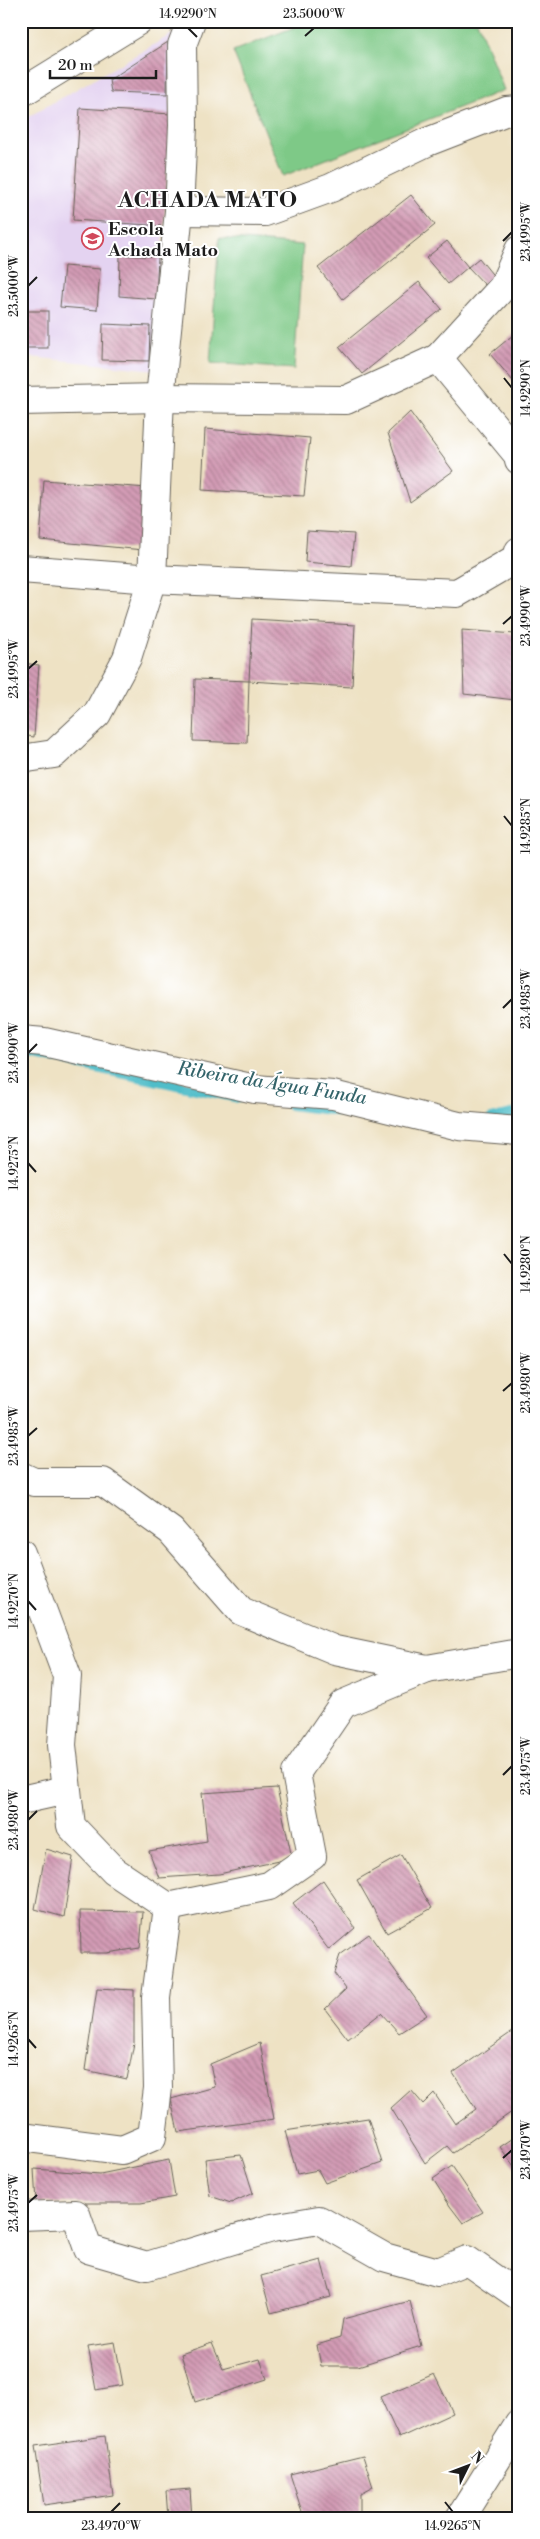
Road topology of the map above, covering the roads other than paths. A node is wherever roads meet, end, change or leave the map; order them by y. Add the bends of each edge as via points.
1 (138, 21) edge
2 (191, 21) edge
3 (21, 93) edge
4 (519, 110) edge
5 (179, 211) junction
6 (519, 250) edge
7 (438, 358) junction
8 (160, 398) junction
9 (21, 401) edge
10 (519, 460) edge
11 (518, 555) edge
12 (21, 569) edge
13 (152, 579) junction
14 (21, 759) edge
15 (21, 1040) edge
16 (519, 1131) edge
17 (21, 1476) edge
18 (21, 1553) edge
19 (519, 1653) edge
20 (427, 1670) junction
21 (66, 1790) junction
22 (21, 1800) edge
23 (168, 1907) junction
24 (21, 2136) edge
25 (21, 2216) edge
26 (519, 2296) edge
27 (519, 2424) edge
28 (460, 2518) edge

1 - 3 street
2 - 5 street via 182,45
4 - 5 street via 506,111 427,142 331,188 265,212
5 - 8 street
6 - 7 street via 504,287
7 - 8 street via 346,400
7 - 10 street
8 - 9 street
8 - 13 street
11 - 13 street via 457,593
12 - 13 street
13 - 14 street via 127,658 97,714 54,754
15 - 16 street via 44,1042 255,1089 333,1095 459,1126
17 - 20 street via 34,1482 103,1482 171,1531 241,1611 335,1650
18 - 21 street via 67,1676 62,1745
19 - 20 street
20 - 23 street via 343,1704 296,1773 312,1856 269,1886
21 - 22 street
21 - 23 street via 71,1826 114,1870
23 - 24 street via 156,1997 158,2088 152,2136 122,2150
25 - 26 street via 76,2214 88,2249 147,2266 272,2228 319,2220 384,2257 438,2272 467,2260
27 - 28 street

